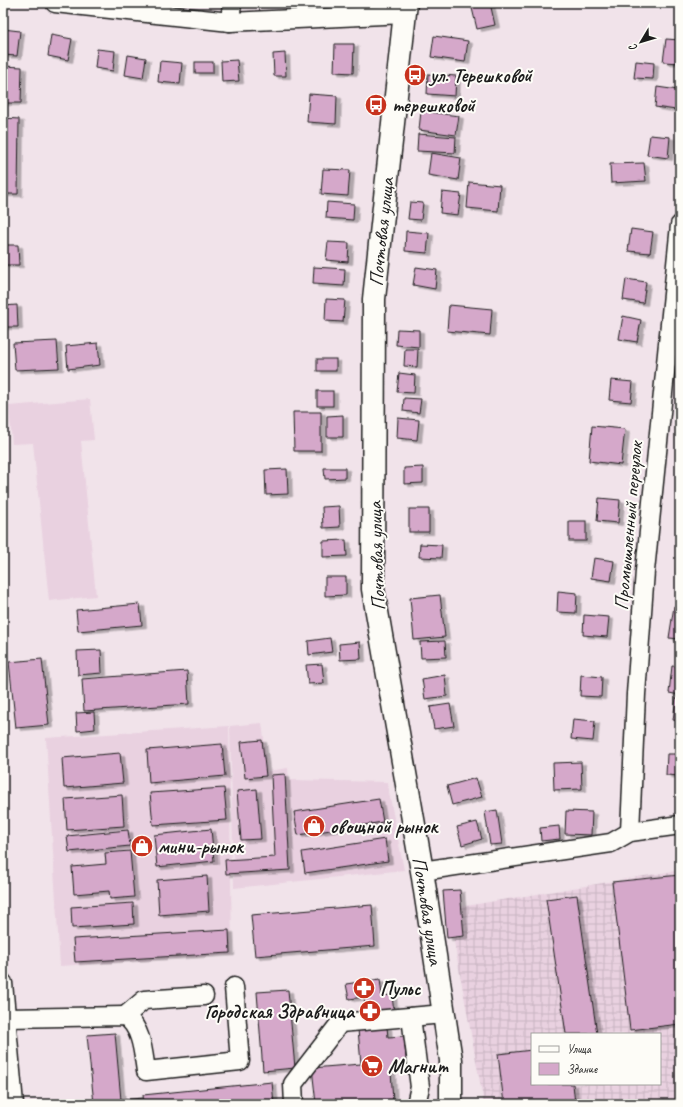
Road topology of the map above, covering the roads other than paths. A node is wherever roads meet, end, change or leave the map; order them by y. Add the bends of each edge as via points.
1 (54, 3) edge
2 (232, 3) edge
3 (406, 9) edge
4 (230, 22) junction
5 (680, 226) edge
6 (680, 825) edge
7 (630, 832) junction
8 (422, 870) junction
9 (3, 983) edge
10 (234, 987) dead end
11 (204, 996) dead end
12 (444, 1014) junction
13 (125, 1016) junction
14 (411, 1017) junction
15 (6, 1018) junction
16 (14, 1104) edge
17 (294, 1104) edge
18 (416, 1104) edge
19 (451, 1104) edge

1 - 4 street
2 - 4 street
3 - 4 street
3 - 8 main road, Почтовая улица via 374,298 373,588
5 - 7 street, Промышленный переулок via 645,572
6 - 7 street
7 - 8 street via 611,844
8 - 12 main road, Почтовая улица
9 - 15 street
10 - 13 street via 240,1061 146,1071 141,1040 134,1022
11 - 13 street via 144,1000
12 - 14 street
12 - 19 main road, Почтовая улица via 451,1060
13 - 15 street
14 - 17 street via 340,1023 292,1084
14 - 18 street via 420,1087
15 - 16 street

